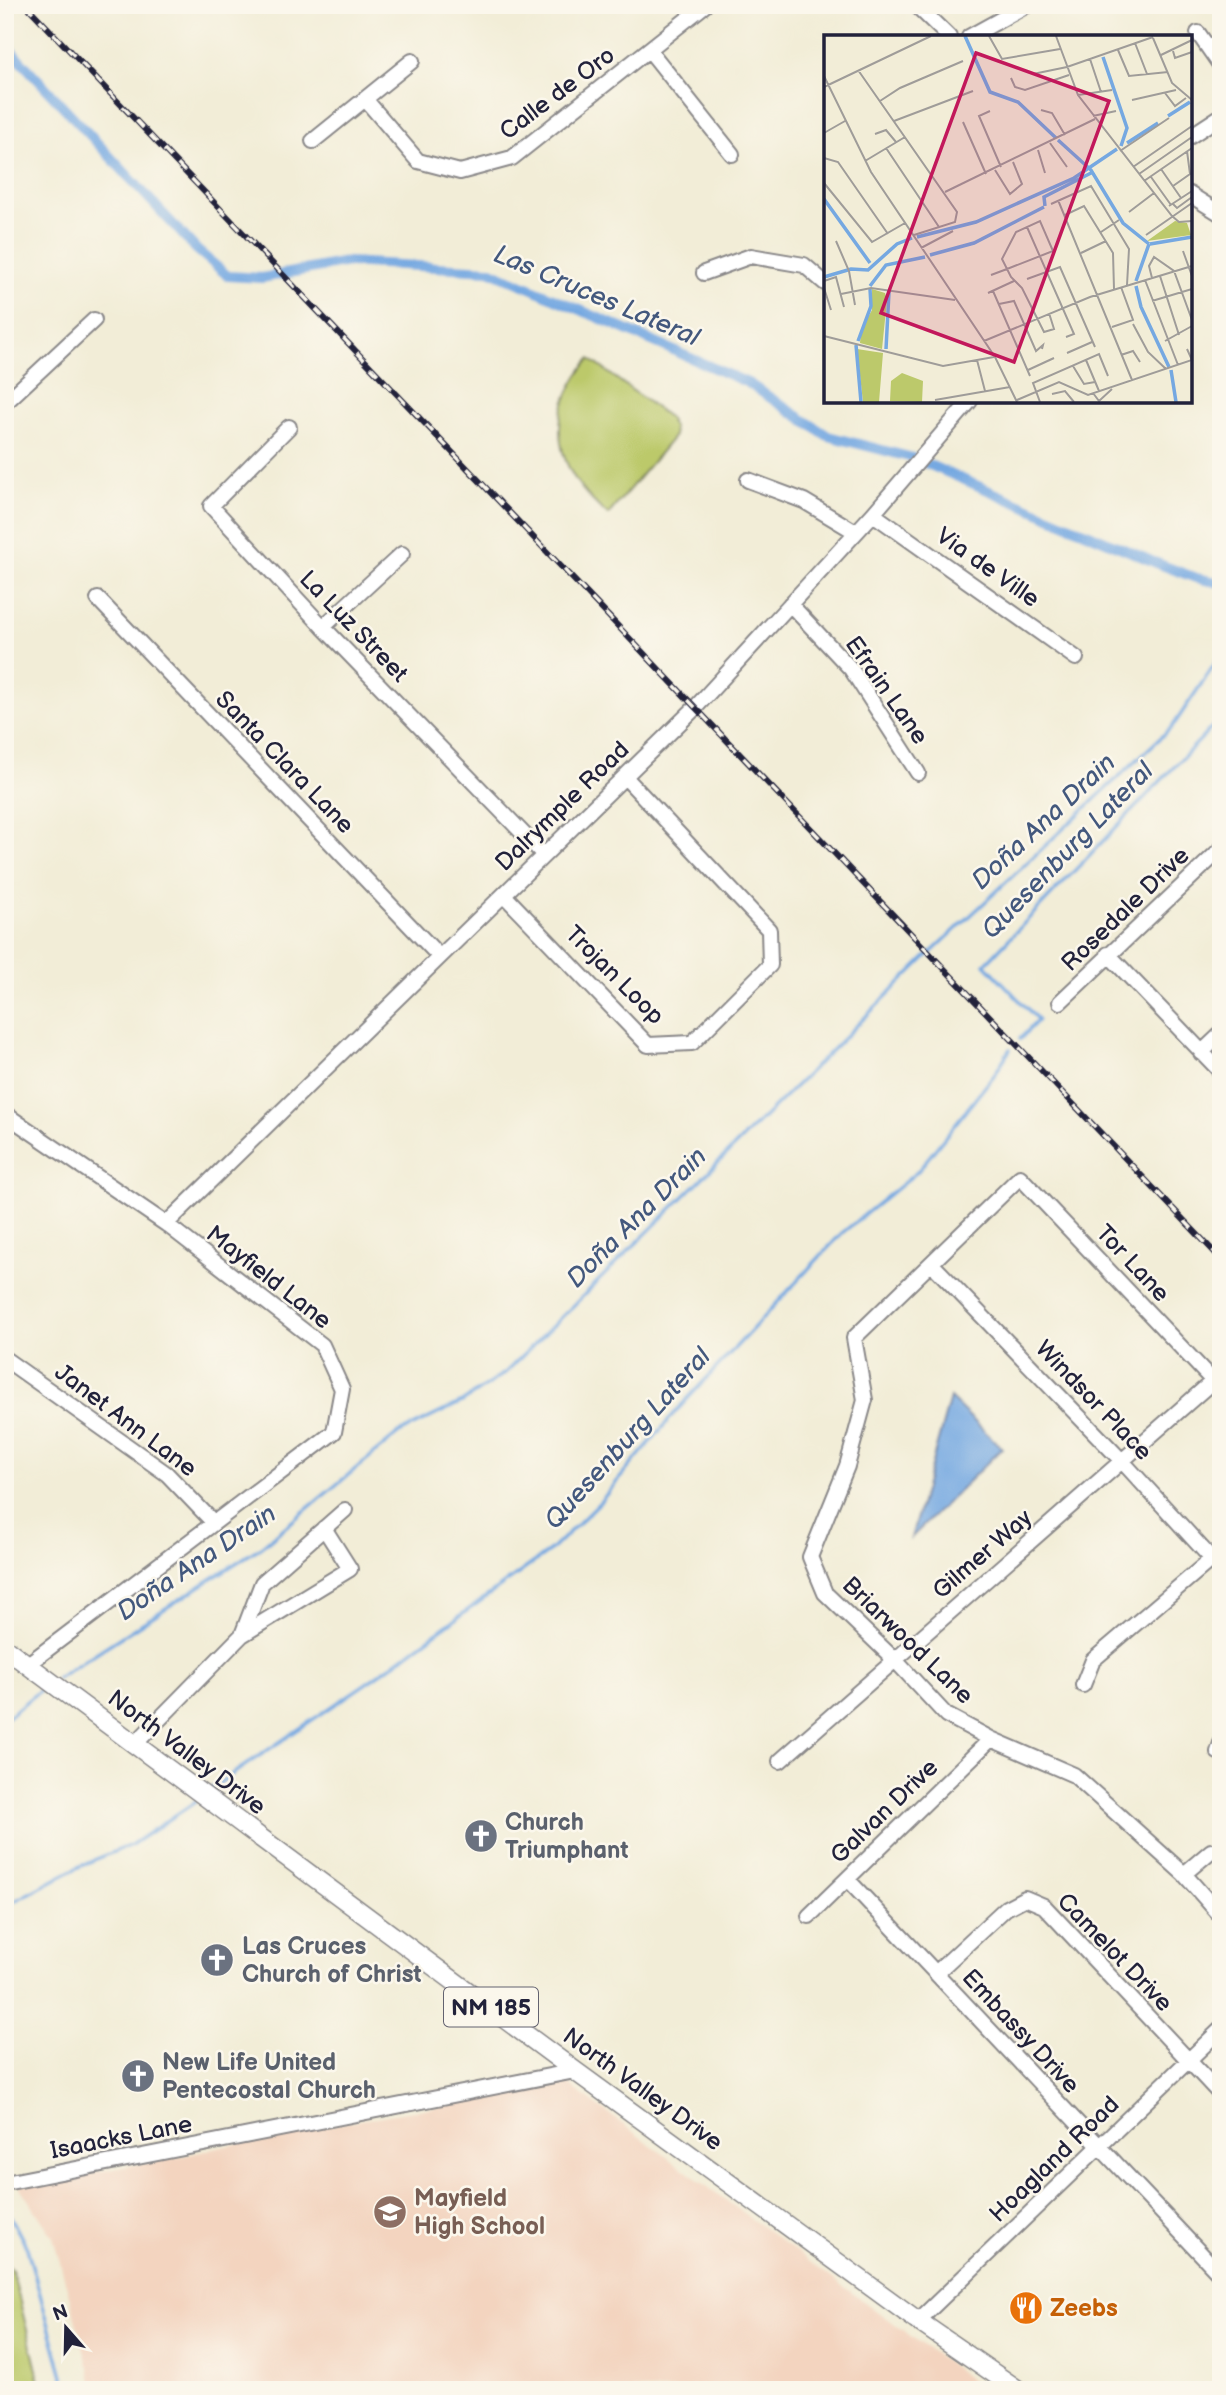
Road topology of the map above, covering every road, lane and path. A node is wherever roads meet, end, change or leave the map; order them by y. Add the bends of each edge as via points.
1 (705, 5) edge
2 (916, 5) edge
3 (1027, 5) edge
4 (1198, 33) dead end
5 (947, 35) edge
6 (972, 35) edge
7 (650, 51) junction
8 (412, 61) dead end
9 (1221, 66) edge
10 (365, 99) junction
11 (1221, 116) edge
12 (1191, 136) edge
13 (313, 141) dead end
14 (732, 154) dead end
15 (1191, 195) edge
16 (1221, 214) edge
17 (704, 273) dead end
18 (824, 282) edge
19 (94, 320) dead end
20 (5, 402) edge
21 (969, 402) edge
22 (289, 427) dead end
23 (748, 480) dead end
24 (873, 514) junction
25 (855, 531) junction
26 (402, 554) dead end
27 (98, 599) dead end
28 (790, 604) junction
29 (323, 627) junction
30 (1076, 658) dead end
31 (918, 773) dead end
32 (625, 777) junction
33 (1221, 849) edge
34 (544, 855) junction
35 (504, 895) junction
36 (1108, 954) junction
37 (439, 956) junction
38 (1060, 1002) dead end
39 (1221, 1034) edge
40 (1201, 1053) junction
41 (1221, 1073) edge
42 (5, 1114) edge
43 (1020, 1177) joint
44 (166, 1224) junction
45 (932, 1264) junction
46 (5, 1359) edge
47 (1213, 1381) joint
48 (1122, 1461) junction
49 (345, 1510) dead end
50 (214, 1523) junction
51 (324, 1528) junction
52 (1218, 1560) edge
53 (242, 1635) junction
54 (5, 1648) edge
55 (895, 1660) junction
56 (33, 1668) junction
57 (1083, 1685) dead end
58 (991, 1739) junction
59 (135, 1744) junction
60 (780, 1761) dead end
61 (1211, 1851) dead end
62 (1184, 1874) junction
63 (847, 1879) junction
64 (809, 1916) dead end
65 (1221, 1916) edge
66 (936, 1973) junction
67 (1221, 2029) edge
68 (1187, 2061) junction
69 (575, 2071) junction
70 (1221, 2095) edge
71 (1098, 2147) junction
72 (5, 2183) edge
73 (1221, 2275) edge
74 (918, 2321) junction
75 (1018, 2390) edge

1 - 7 street, Calle de Oro
2 - 5 street
3 - 6 street
4 - 9 street
7 - 10 street, Calle de Oro via 512,158 460,173 418,161
7 - 14 street
8 - 10 street
10 - 13 street
11 - 12 street
15 - 16 street
17 - 18 street via 751,256 804,265
19 - 20 street
21 - 24 street, Dalrymple Road
22 - 29 street, La Luz Street via 211,506
23 - 25 street via 804,501
24 - 25 street, Dalrymple Road
24 - 30 street, Via de Ville
25 - 28 street, Dalrymple Road
26 - 29 street
27 - 37 street, Santa Clara Lane
28 - 31 street, Efrain Lane via 851,669
28 - 32 street, Dalrymple Road
29 - 34 street, La Luz Street
32 - 34 street, Dalrymple Road
32 - 35 street, Trojan Loop via 769,930 770,965 692,1043 648,1045
33 - 36 street, Rosedale Drive
34 - 35 street, Dalrymple Road
35 - 37 street, Dalrymple Road
36 - 38 street, Rosedale Drive
36 - 40 street
37 - 44 street, Dalrymple Road
39 - 40 street
40 - 41 street
42 - 44 street, Mayfield Lane
43 - 45 street, Briarwood Lane
43 - 47 street, Tor Lane
44 - 50 street, Mayfield Lane via 322,1345 342,1390 334,1432
45 - 48 street, Windsor Place
45 - 55 street, Briarwood Lane via 854,1338 865,1400 847,1466 810,1557 825,1593
46 - 50 street, Janet Ann Lane via 167,1474
47 - 48 street, Gilmer Way
48 - 52 street, Windsor Place
48 - 55 street, Gilmer Way
49 - 51 street
50 - 56 street, Mayfield Lane
51 - 53 street via 262,1583
51 - 53 street via 350,1569
52 - 57 street via 1093,1660
53 - 59 street
54 - 56 main road, North Valley Drive / NM 185
55 - 58 street, Briarwood Lane via 946,1715
55 - 60 street, Gilmer Way
56 - 59 main road, North Valley Drive / NM 185
58 - 62 street, Briarwood Lane via 1074,1775
58 - 63 street, Galvan Drive
59 - 69 main road, North Valley Drive / NM 185
61 - 62 street
62 - 65 street, Briarwood Lane
63 - 64 street, Galvan Drive
63 - 66 street, Embassy Drive
66 - 68 street, Camelot Drive via 1006,1908 1026,1898 1044,1906
66 - 71 street, Embassy Drive
67 - 68 street, Hoagland Road
68 - 70 street, Camelot Drive
68 - 71 street, Hoagland Road
69 - 72 street, Isaacks Lane
69 - 74 main road, North Valley Drive / NM 185
71 - 73 street, Embassy Drive
71 - 74 street, Hoagland Road
74 - 75 main road, North Valley Drive / NM 185

